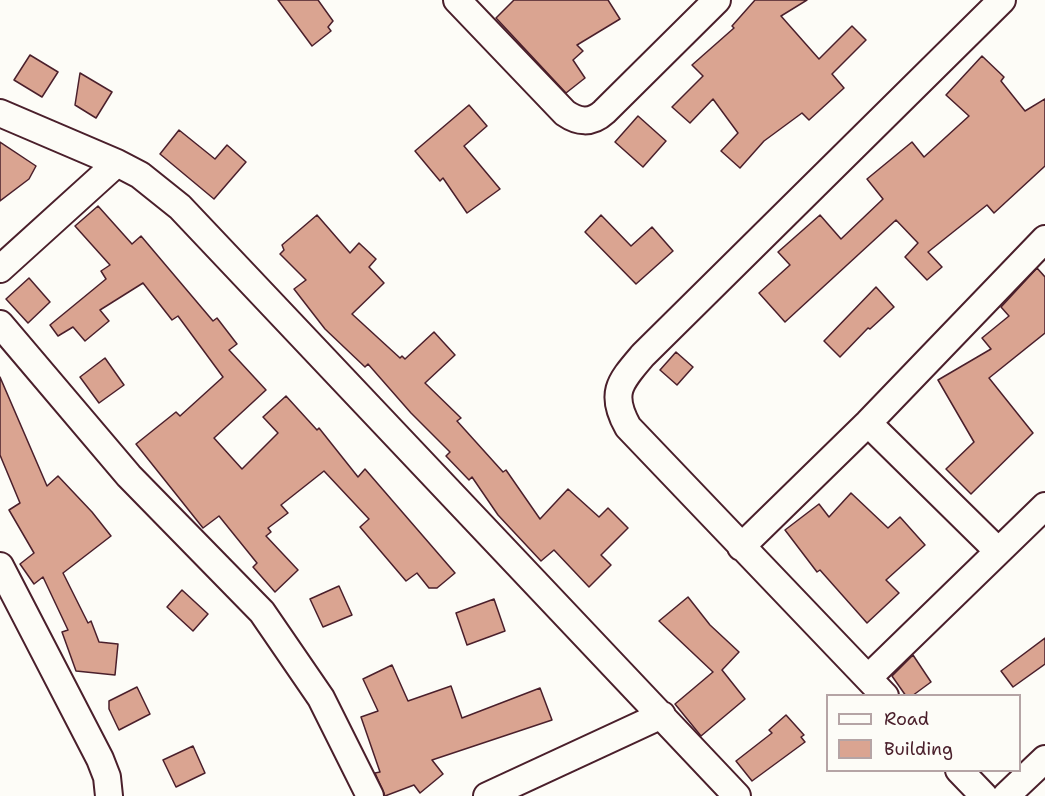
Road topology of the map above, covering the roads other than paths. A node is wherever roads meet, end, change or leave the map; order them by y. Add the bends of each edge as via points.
1 (457, 0) edge
2 (717, 0) edge
3 (1002, 0) edge
4 (0, 113) edge
5 (117, 163) junction
6 (1045, 239) edge
7 (0, 269) edge
8 (0, 324) edge
9 (868, 423) junction
10 (1045, 506) edge
11 (741, 547) junction
12 (998, 551) junction
13 (0, 566) edge
14 (877, 687) edge
15 (662, 715) junction
16 (1045, 759) edge
17 (960, 772) edge
18 (109, 796) edge
19 (370, 796) edge
20 (487, 796) edge
21 (737, 796) edge
22 (984, 796) edge
23 (1006, 796) edge

1 - 2 street via 565,113 584,121 594,120 604,112
3 - 11 street via 622,379 618,402 628,427
4 - 5 street
5 - 7 street
5 - 15 street via 140,175 180,207
6 - 9 street
8 - 19 street via 129,476 262,612 321,698
9 - 11 street
9 - 12 street
10 - 12 street
11 - 14 street
12 - 14 street
13 - 18 street via 100,759
15 - 20 street
15 - 21 street
16 - 23 street
17 - 22 street

